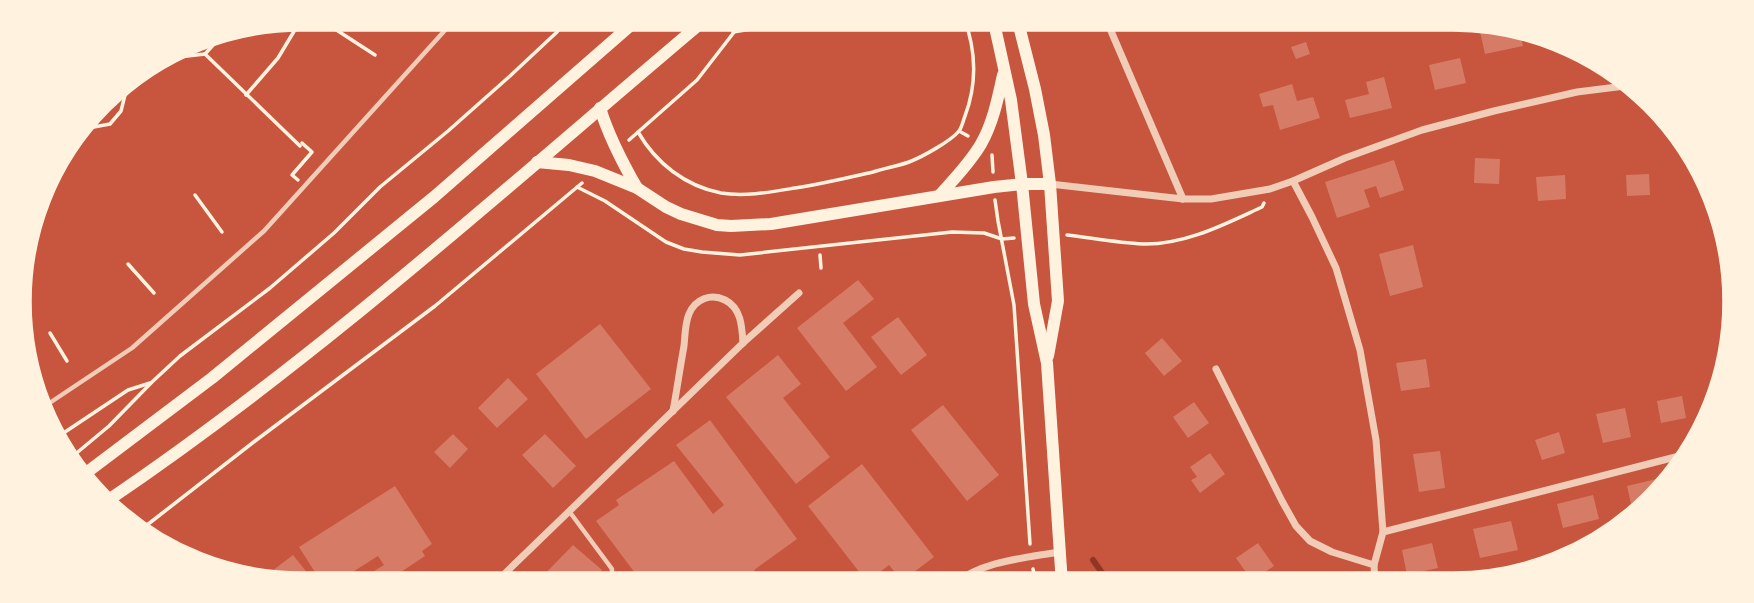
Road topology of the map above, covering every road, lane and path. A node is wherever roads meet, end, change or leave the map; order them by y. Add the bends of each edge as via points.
1 (295, 30) edge
2 (336, 30) edge
3 (445, 30) edge
4 (558, 30) edge
5 (616, 30) edge
6 (693, 30) edge
7 (745, 30) edge
8 (969, 30) edge
9 (996, 30) edge
10 (1020, 30) edge
11 (1111, 30) edge
12 (733, 32) joint
13 (214, 44) edge
14 (205, 54) junction
15 (375, 55) dead end
16 (185, 56) edge
17 (1005, 68) junction
18 (1619, 87) edge
19 (124, 95) edge
20 (246, 95) junction
21 (600, 108) junction
22 (93, 127) edge
23 (638, 132) junction
24 (617, 152) junction
25 (537, 162) junction
26 (295, 171) dead end
27 (595, 171) junction
28 (1293, 181) junction
29 (1022, 184) junction
30 (1050, 184) junction
31 (637, 188) junction
32 (1270, 189) junction
33 (195, 195) dead end
34 (939, 196) junction
35 (1183, 199) junction
36 (998, 221) dead end
37 (222, 232) dead end
38 (1065, 235) dead end
39 (820, 255) dead end
40 (128, 264) dead end
41 (821, 268) dead end
42 (154, 293) dead end
43 (799, 293) dead end
44 (50, 333) dead end
45 (743, 343) junction
46 (67, 361) dead end
47 (1047, 363) junction
48 (1216, 369) dead end
49 (152, 382) junction
50 (49, 403) edge
51 (673, 411) junction
52 (64, 433) edge
53 (77, 453) edge
54 (1675, 457) edge
55 (89, 471) edge
56 (113, 497) edge
57 (569, 511) junction
58 (147, 524) edge
59 (1383, 532) junction
60 (1059, 552) junction
61 (1031, 556) junction
62 (1374, 565) junction
63 (504, 573) edge
64 (612, 573) edge
65 (972, 573) edge
66 (1034, 573) edge
67 (1061, 573) edge
68 (1374, 573) edge

1 - 20 path
2 - 15 path
3 - 50 lane via 264,231 132,348
4 - 49 path via 303,260
5 - 55 main road via 413,214 212,378
6 - 21 main road
7 - 12 path
8 - 23 path via 973,89 959,131 908,162 767,193 722,193 669,170
9 - 17 main road
10 - 30 main road
11 - 35 street
12 - 23 path via 697,80
13 - 14 path
14 - 16 path
14 - 20 path
17 - 29 main road
17 - 34 main road via 982,144
18 - 28 street via 1577,92 1422,130
19 - 22 path via 121,111 110,124
20 - 26 path via 312,152
21 - 24 main road
21 - 25 main road
23 - 24 path
24 - 31 main road
25 - 27 main road
25 - 56 main road via 245,403
27 - 31 main road
27 - 58 path via 435,306
28 - 32 street
28 - 59 street via 1336,268 1360,350 1376,440
29 - 30 main road
29 - 34 main road
29 - 47 main road via 1034,303
30 - 35 street
30 - 47 main road via 1058,301
31 - 34 main road via 681,214 731,226 771,224
32 - 35 street
32 - 38 path via 1262,207 1173,241 1143,244
33 - 37 path
36 - 61 path via 1014,305
39 - 41 path
40 - 42 path
43 - 45 street
44 - 46 path
45 - 51 street
45 - 51 street via 736,309 729,302 720,297 698,302 688,316
47 - 60 main road
48 - 62 street via 1296,526 1310,541 1332,552
49 - 52 path via 128,390
49 - 53 path
51 - 57 street
54 - 59 street
57 - 63 street
57 - 64 lane
59 - 62 street
60 - 61 street
60 - 67 main road
61 - 65 street
61 - 66 path
62 - 68 street

